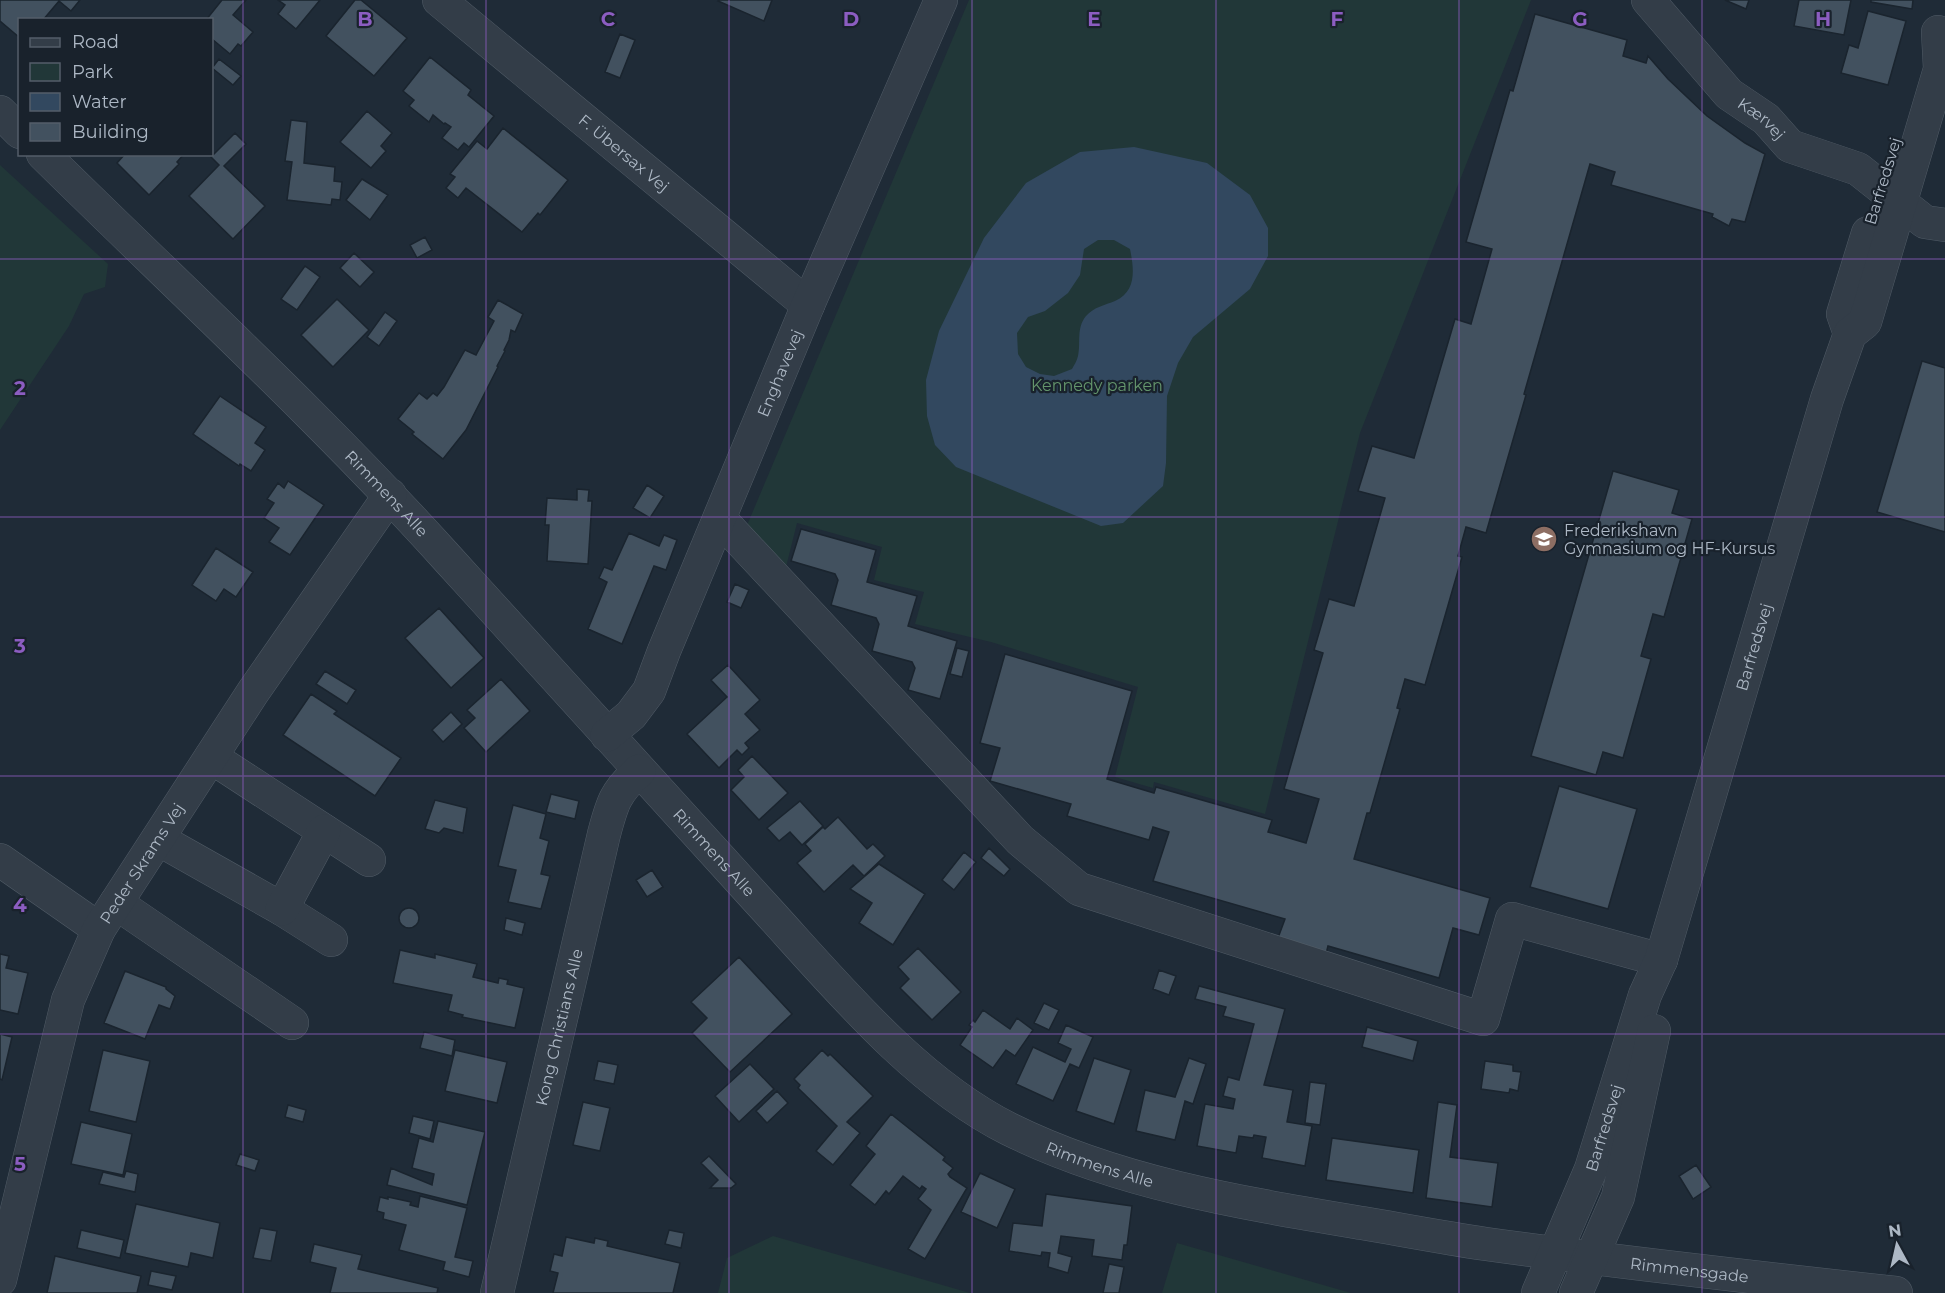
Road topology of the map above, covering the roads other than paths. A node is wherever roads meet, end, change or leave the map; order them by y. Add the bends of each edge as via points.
1 (439, 0) edge
2 (941, 0) edge
3 (1648, 0) edge
4 (1942, 21) edge
5 (0, 112) edge
6 (18, 130) edge
7 (45, 156) edge
8 (1891, 195) junction
9 (1945, 225) edge
10 (808, 305) junction
11 (390, 495) junction
12 (720, 519) junction
13 (607, 735) junction
14 (211, 757) junction
15 (639, 771) junction
16 (324, 831) junction
17 (158, 839) junction
18 (0, 860) edge
19 (369, 860) dead end
20 (282, 909) junction
21 (107, 916) junction
22 (331, 940) dead end
23 (1661, 960) junction
24 (292, 1023) dead end
25 (1555, 1253) junction
26 (1592, 1257) junction
27 (0, 1280) edge
28 (497, 1293) edge
29 (1538, 1293) edge
30 (1576, 1293) edge
31 (1896, 1293) edge

1 - 10 street, F. Übersax Vej
2 - 10 street, Enghavevej
3 - 8 street, Kærvej via 1729,94 1766,118 1790,146 1858,169
4 - 8 street, Barfredsvej via 1940,69
5 - 6 street
7 - 11 street, Rimmens Alle
8 - 9 street, Kærvej via 1925,222
8 - 23 street, Barfredsvej via 1865,322 1850,334 1827,399
10 - 12 street, Enghavevej
11 - 13 street, Rimmens Alle
11 - 14 street, Peder Skrams Vej
12 - 13 street, Enghavevej via 650,691 631,715
12 - 23 street via 1020,840 1079,889 1483,1018 1512,919
13 - 15 street, Rimmens Alle
14 - 16 street
14 - 17 street, Peder Skrams Vej
15 - 25 street, Rimmens Alle via 850,1000 916,1065 958,1098 1008,1128 1081,1159 1174,1188 1483,1244
15 - 28 street, Kong Christians Alle via 623,784 609,815
16 - 19 street
16 - 20 street
17 - 20 street
17 - 21 street, Peder Skrams Vej
18 - 21 street
20 - 22 street
21 - 24 street
21 - 27 street, Peder Skrams Vej via 68,1000
23 - 25 street, Barfredsvej via 1645,995 1592,1169
23 - 26 street, Barfredsvej via 1661,997 1618,1197
25 - 26 street, Rimmensgade
25 - 29 street, Barfredsvej
26 - 30 street, Barfredsvej
26 - 31 street, Rimmensgade

